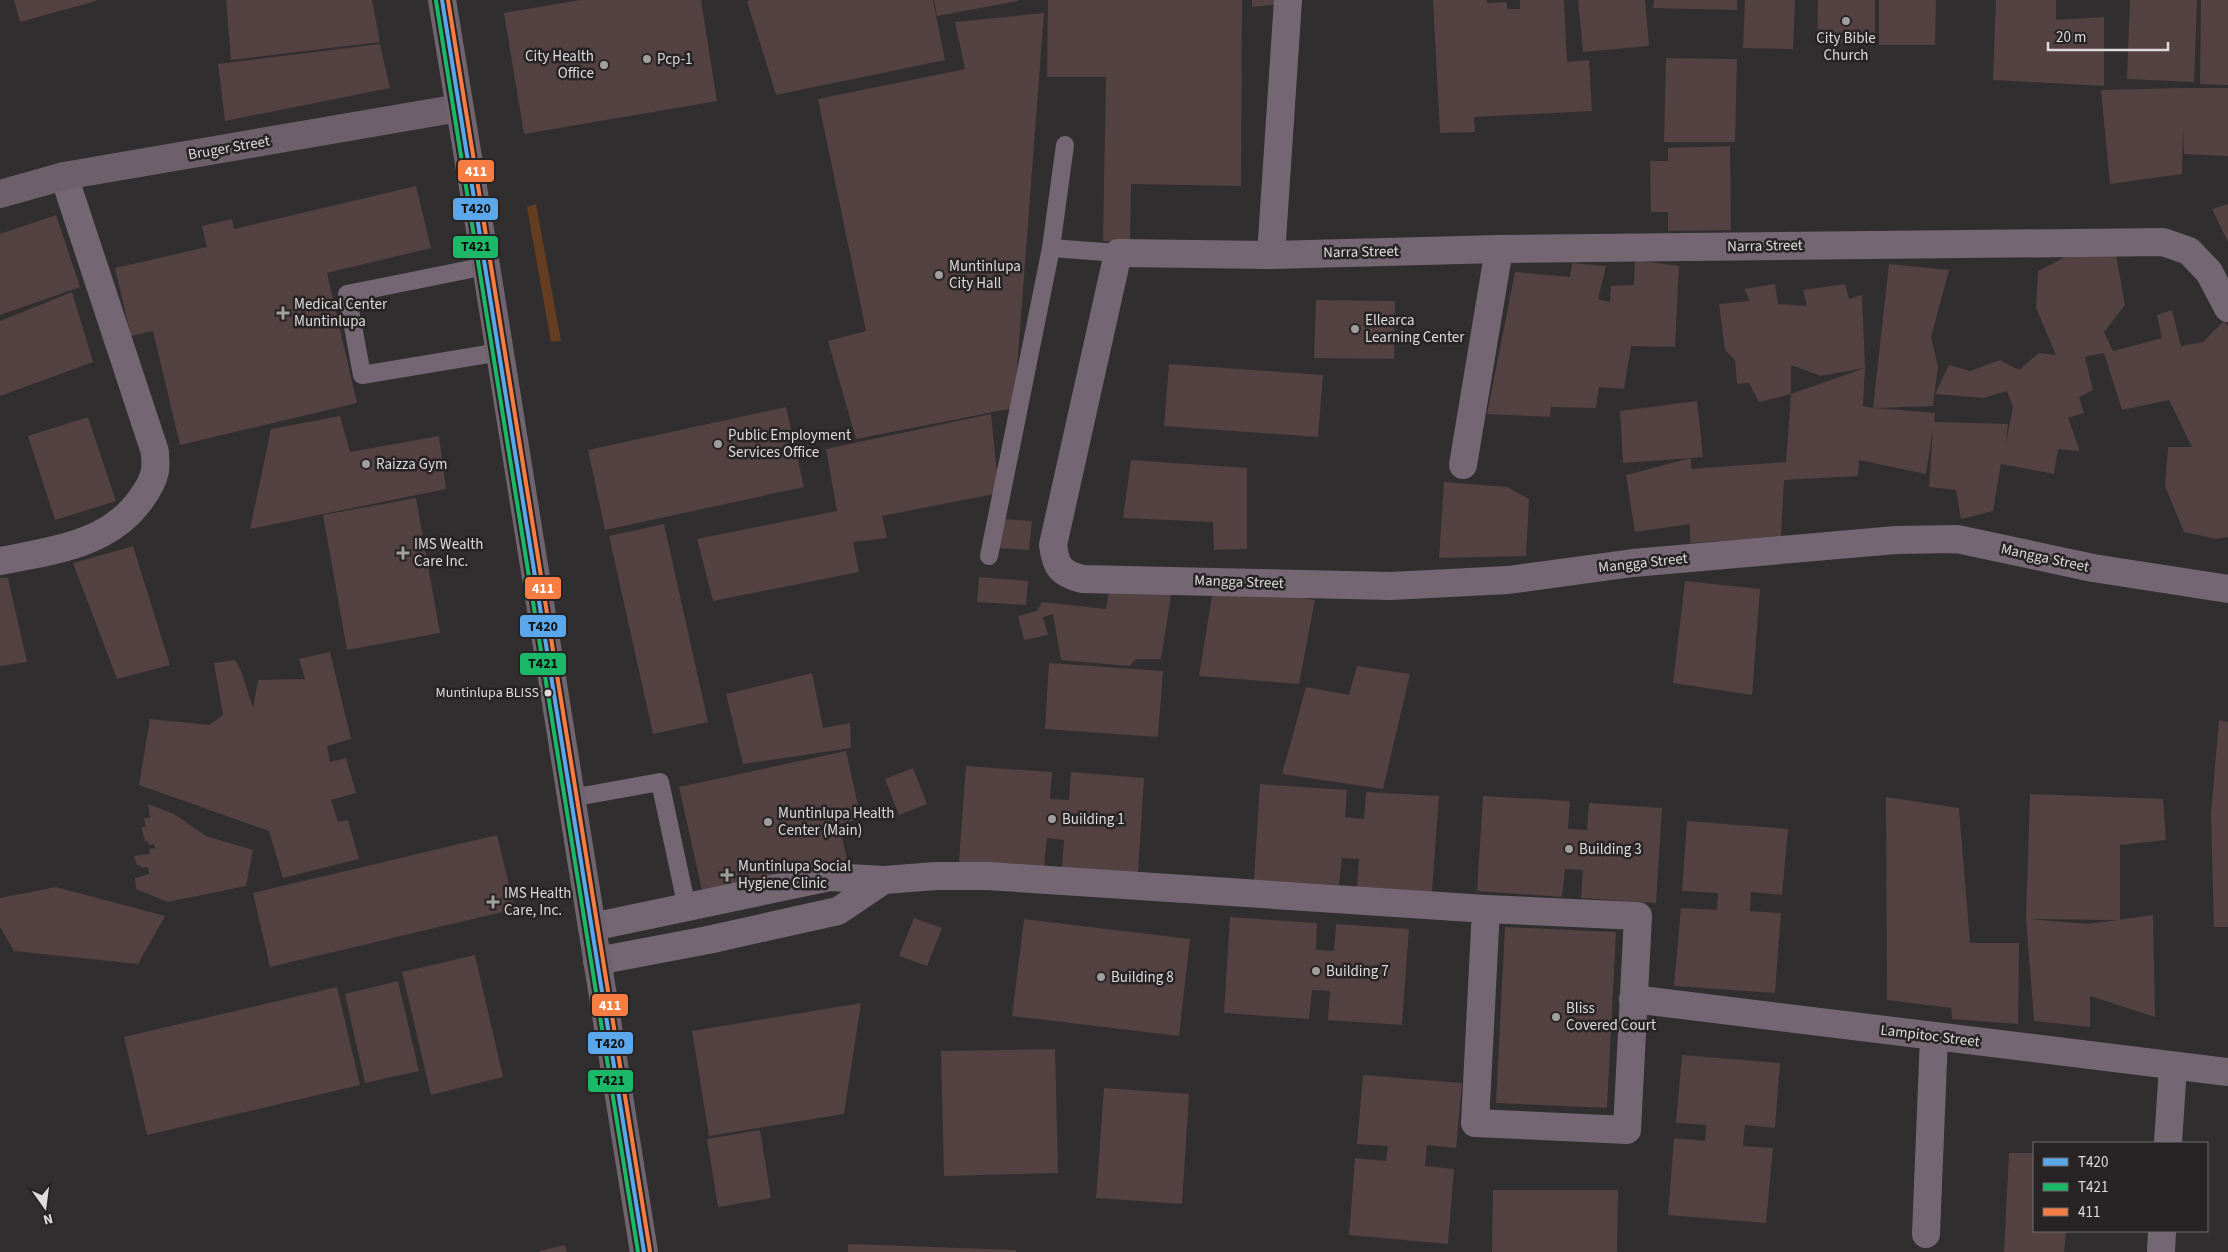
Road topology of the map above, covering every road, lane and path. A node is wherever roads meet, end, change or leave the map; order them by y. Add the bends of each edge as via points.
1 (442, 0) edge
2 (1288, 0) edge
3 (459, 108) junction
4 (1066, 144) dead end
5 (64, 176) junction
6 (0, 194) edge
7 (1052, 248) junction
8 (1499, 249) junction
9 (1118, 253) junction
10 (1271, 255) junction
11 (486, 266) junction
12 (2228, 308) edge
13 (500, 352) junction
14 (1463, 465) dead end
15 (990, 556) dead end
16 (0, 561) edge
17 (2228, 589) edge
18 (571, 798) junction
19 (884, 880) junction
20 (687, 908) junction
21 (1486, 909) junction
22 (592, 927) junction
23 (597, 961) junction
24 (1633, 999) junction
25 (1934, 1037) junction
26 (2173, 1066) junction
27 (2228, 1072) edge
28 (2168, 1142) edge
29 (2162, 1232) edge
30 (1926, 1234) dead end
31 (644, 1252) edge
32 (2161, 1252) edge

1 - 3 highway
2 - 10 street
3 - 5 street, Bruger Street
3 - 11 highway
4 - 7 lane
5 - 6 street, Bruger Street
5 - 16 street via 155,452 155,472 134,510 117,525 64,548
7 - 9 lane
7 - 15 lane
8 - 10 street, Narra Street
8 - 12 street, Narra Street via 2162,242 2189,251 2209,272
8 - 14 street
9 - 10 street, Narra Street
9 - 17 street, Mangga Street via 1053,545 1058,567 1067,575 1082,579 1391,586 1508,580 1633,563 1896,540 1957,539 2093,568
11 - 13 highway
11 - 13 lane via 347,294 362,375
13 - 18 highway
18 - 20 lane via 660,782
18 - 22 highway
19 - 20 street via 830,878
19 - 21 street via 988,876
19 - 23 street via 838,911
20 - 22 street
21 - 24 street via 1638,916
21 - 24 street via 1475,1123 1627,1130
22 - 23 highway
23 - 31 highway
24 - 25 street, Lampitoc Street
25 - 26 street, Lampitoc Street
25 - 30 street
26 - 27 street, Lampitoc Street
26 - 28 street
29 - 32 street

